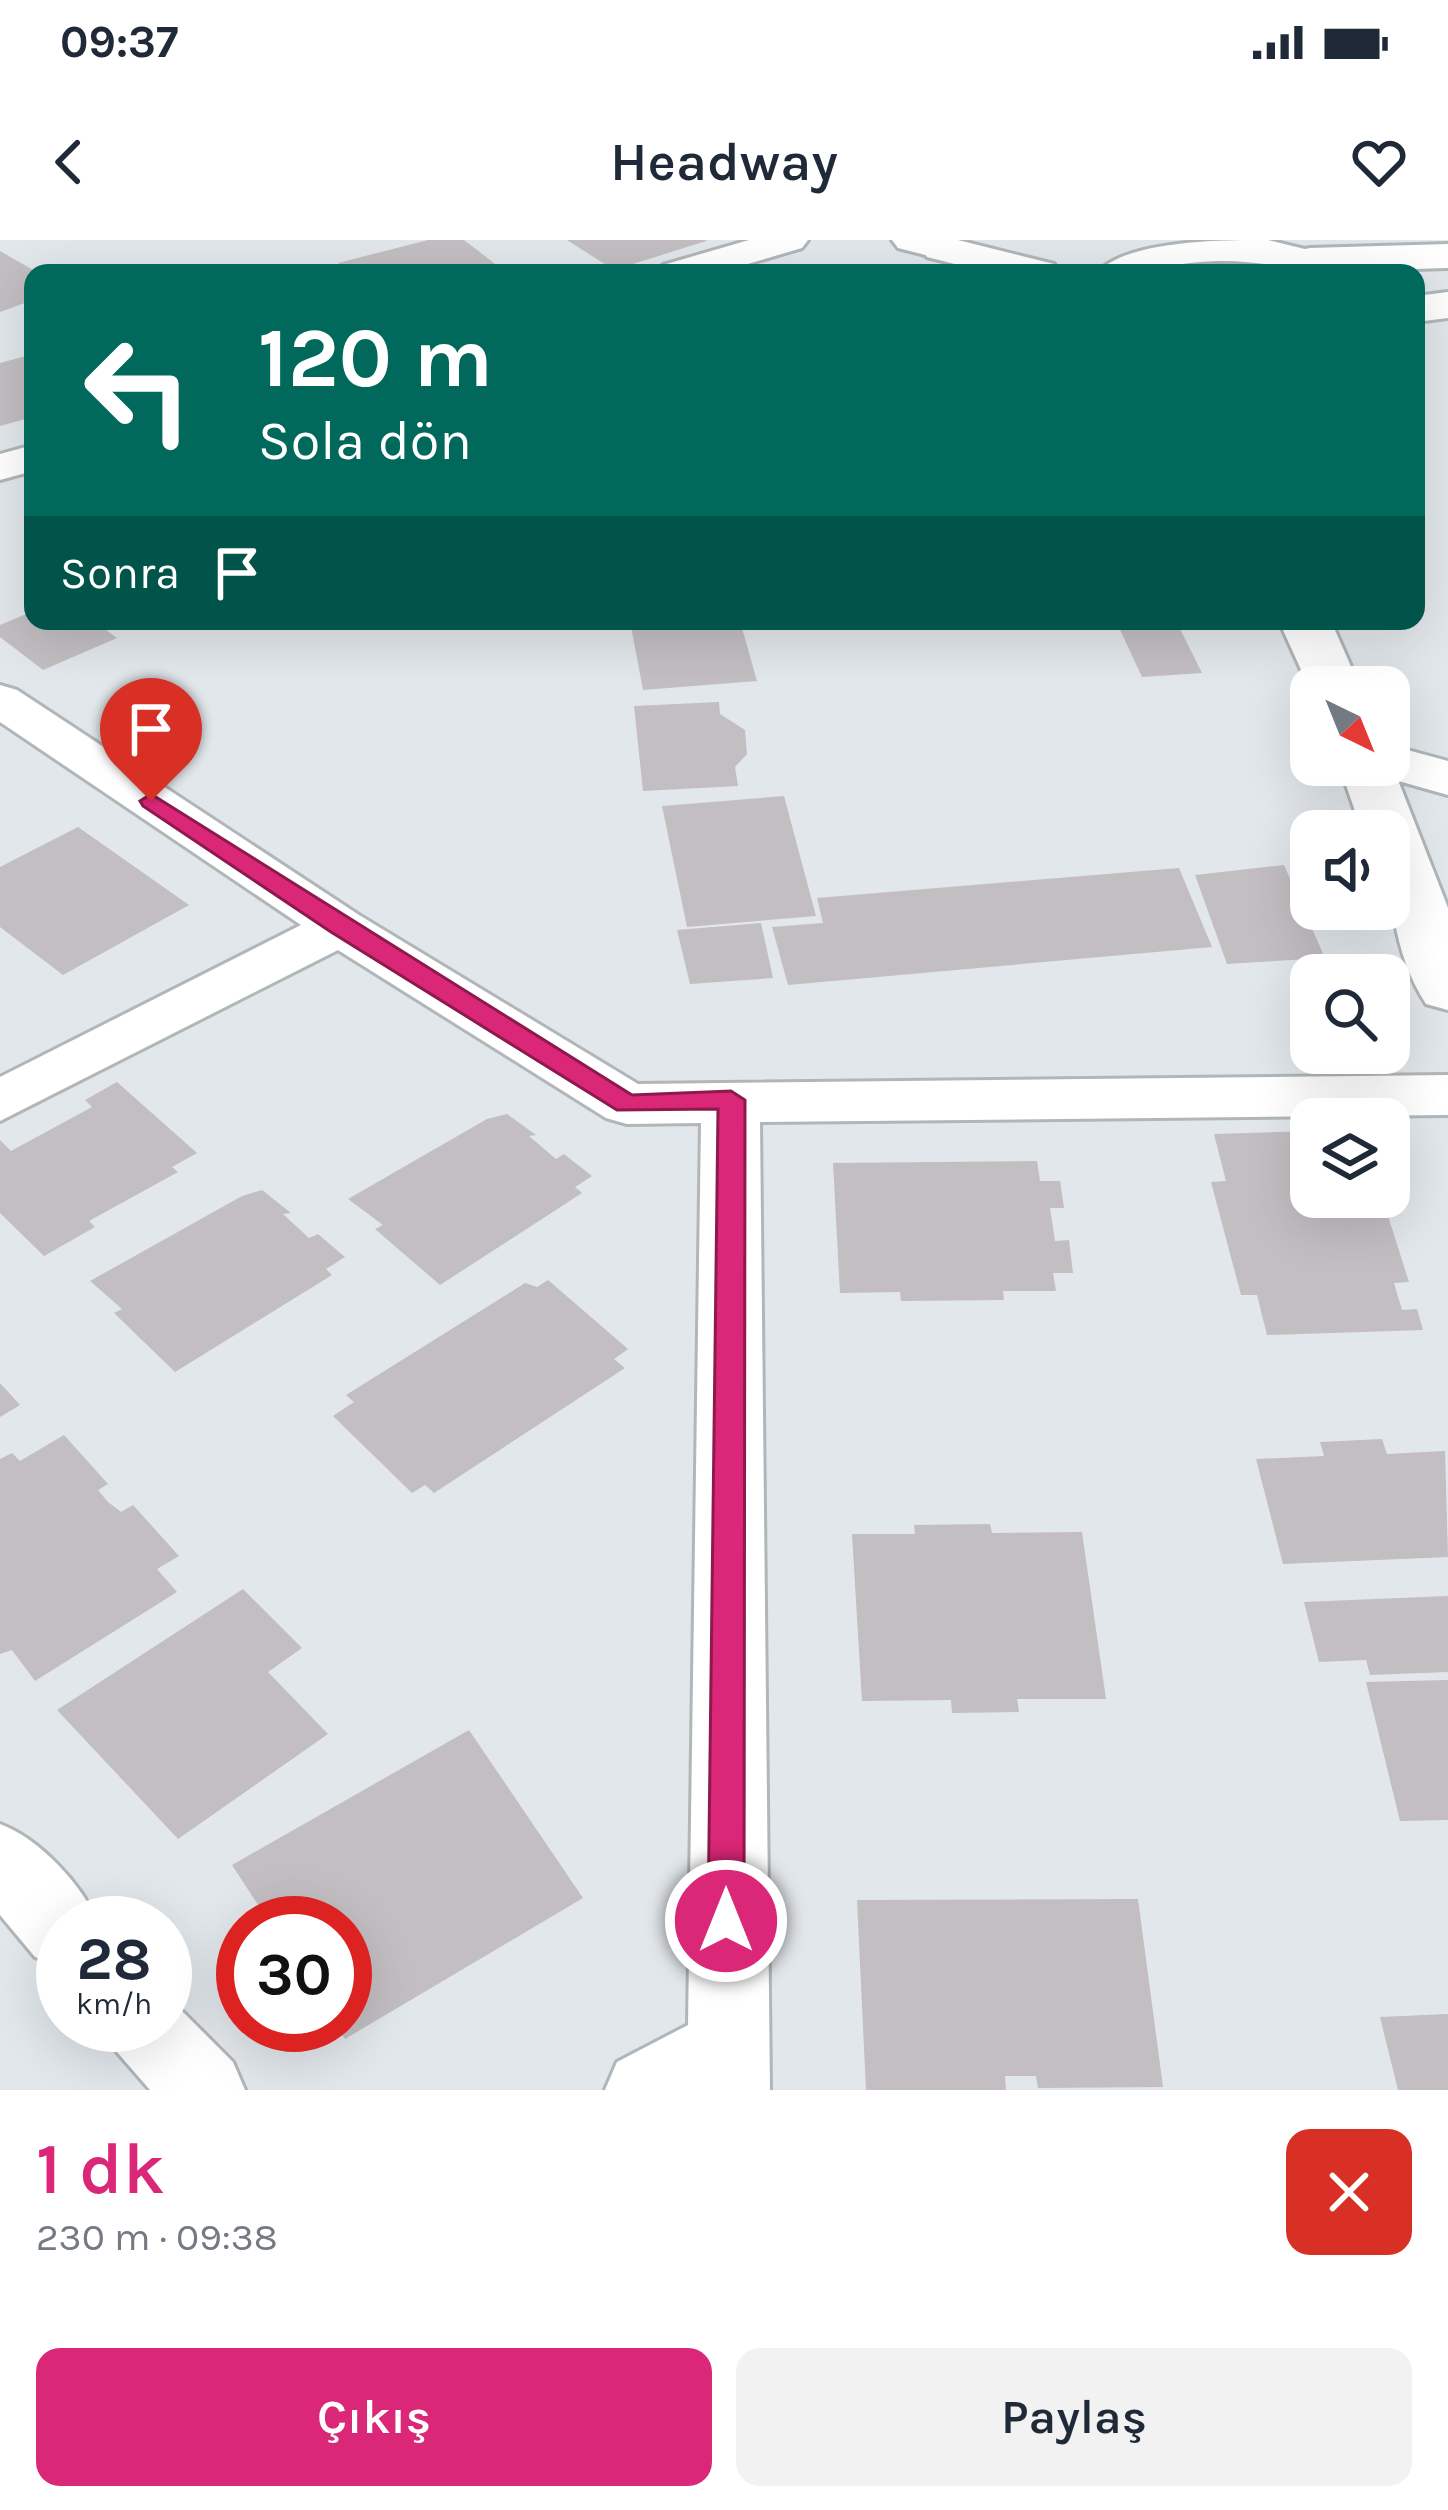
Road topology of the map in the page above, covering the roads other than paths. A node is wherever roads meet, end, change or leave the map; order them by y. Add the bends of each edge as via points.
1 (789, 240) edge
2 (926, 244) edge
3 (1170, 244) edge
4 (1296, 256) edge
5 (1448, 256) edge
6 (707, 264) edge
7 (1004, 264) edge
8 (1128, 264) edge
9 (1310, 630) edge
10 (1325, 666) edge
11 (0, 700) edge
12 (1410, 767) edge
13 (1448, 778) edge
14 (1375, 786) edge
15 (340, 927) junction
16 (1448, 990) edge
17 (1448, 1095) edge
18 (731, 1100) junction
19 (0, 1101) edge
20 (0, 1859) edge
21 (36, 1900) edge
22 (170, 2052) edge
23 (728, 2068) edge
24 (204, 2090) edge
25 (646, 2090) edge

1 - 6 street
2 - 7 main road
3 - 4 main road
3 - 8 main road
4 - 5 main road
9 - 10 main road
11 - 15 street
12 - 13 main road
14 - 16 main road
15 - 18 street via 627,1104
15 - 19 street
17 - 18 street
18 - 23 street
20 - 21 street
22 - 24 street
23 - 25 street

